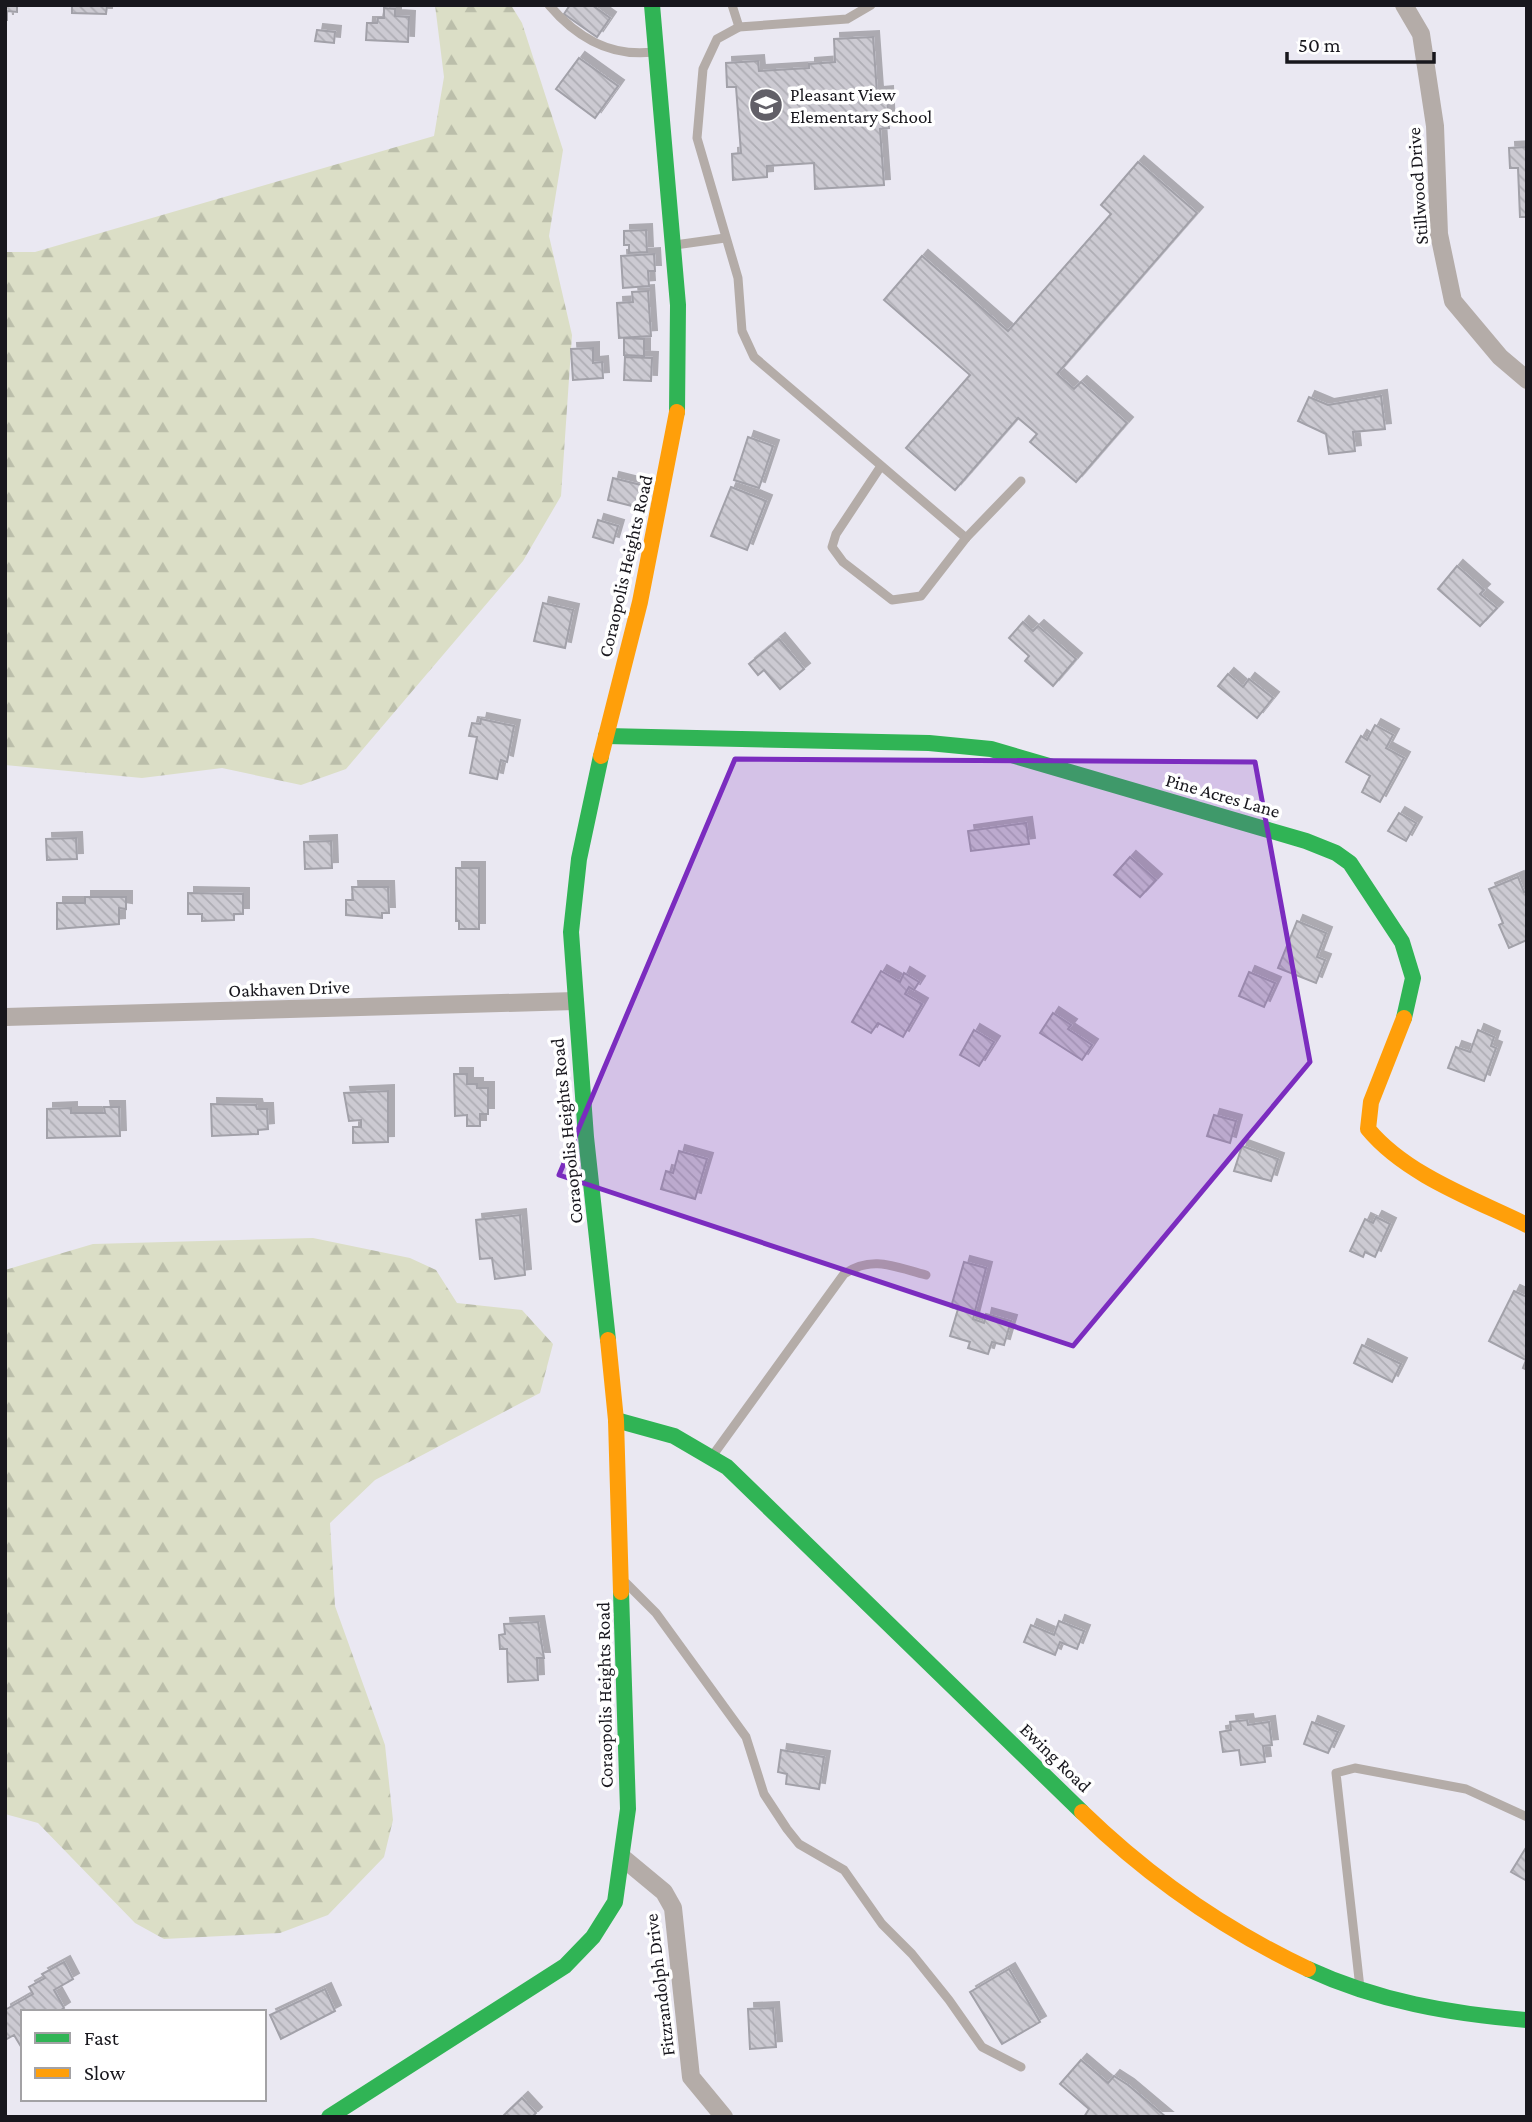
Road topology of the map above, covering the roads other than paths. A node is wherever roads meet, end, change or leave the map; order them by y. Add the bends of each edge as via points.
1 (549, 5) edge
2 (652, 5) edge
3 (732, 5) edge
4 (870, 5) edge
5 (1404, 5) edge
6 (740, 27) junction
7 (656, 51) junction
8 (725, 238) junction
9 (673, 246) junction
10 (1527, 380) edge
11 (881, 466) junction
12 (1021, 481) dead end
13 (965, 538) junction
14 (606, 736) junction
15 (575, 1001) junction
16 (5, 1017) edge
17 (1527, 1226) edge
18 (926, 1275) dead end
19 (616, 1420) junction
20 (712, 1457) junction
21 (622, 1579) junction
22 (1527, 1817) edge
23 (623, 1858) junction
24 (1361, 1990) junction
25 (1527, 2020) edge
26 (1021, 2067) dead end
27 (329, 2117) edge
28 (724, 2117) edge

1 - 7 lane via 591,42 629,55
2 - 7 street, Coraopolis Heights Road
3 - 6 lane
4 - 6 lane via 847,19
5 - 10 street, Stillwood Drive via 1422,34 1434,126 1439,234 1453,301 1500,357
6 - 8 lane via 717,39 703,69 697,138
7 - 9 street, Coraopolis Heights Road
8 - 9 lane
8 - 11 lane via 738,278 742,331 754,357
9 - 14 street, Coraopolis Heights Road via 678,306 677,420 666,487
11 - 13 lane
11 - 13 lane via 836,534 832,547 843,562 892,600 921,596
12 - 13 lane
14 - 15 street, Coraopolis Heights Road via 579,859 571,932
14 - 17 street, Pine Acres Lane via 929,743 991,749 1306,841 1345,858 1393,926 1413,977 1408,1014 1369,1108 1366,1126 1394,1155
15 - 16 street, Oakhaven Drive
15 - 19 street, Coraopolis Heights Road
18 - 20 lane via 875,1262 844,1274
19 - 20 street, Ewing Road via 666,1431
19 - 21 street, Coraopolis Heights Road
20 - 24 street, Ewing Road via 1127,1855 1204,1913 1276,1954
21 - 23 street, Coraopolis Heights Road via 628,1772
21 - 26 lane via 656,1613 746,1737 764,1794 799,1844 844,1870 882,1924 950,2000 982,2047
22 - 24 lane via 1466,1789 1355,1768 1336,1773
23 - 27 street, Coraopolis Heights Road via 615,1902 593,1937 565,1966
23 - 28 street, Fitzrandolph Drive via 664,1892 673,1908 691,2077
24 - 25 street, Ewing Road via 1468,2015

